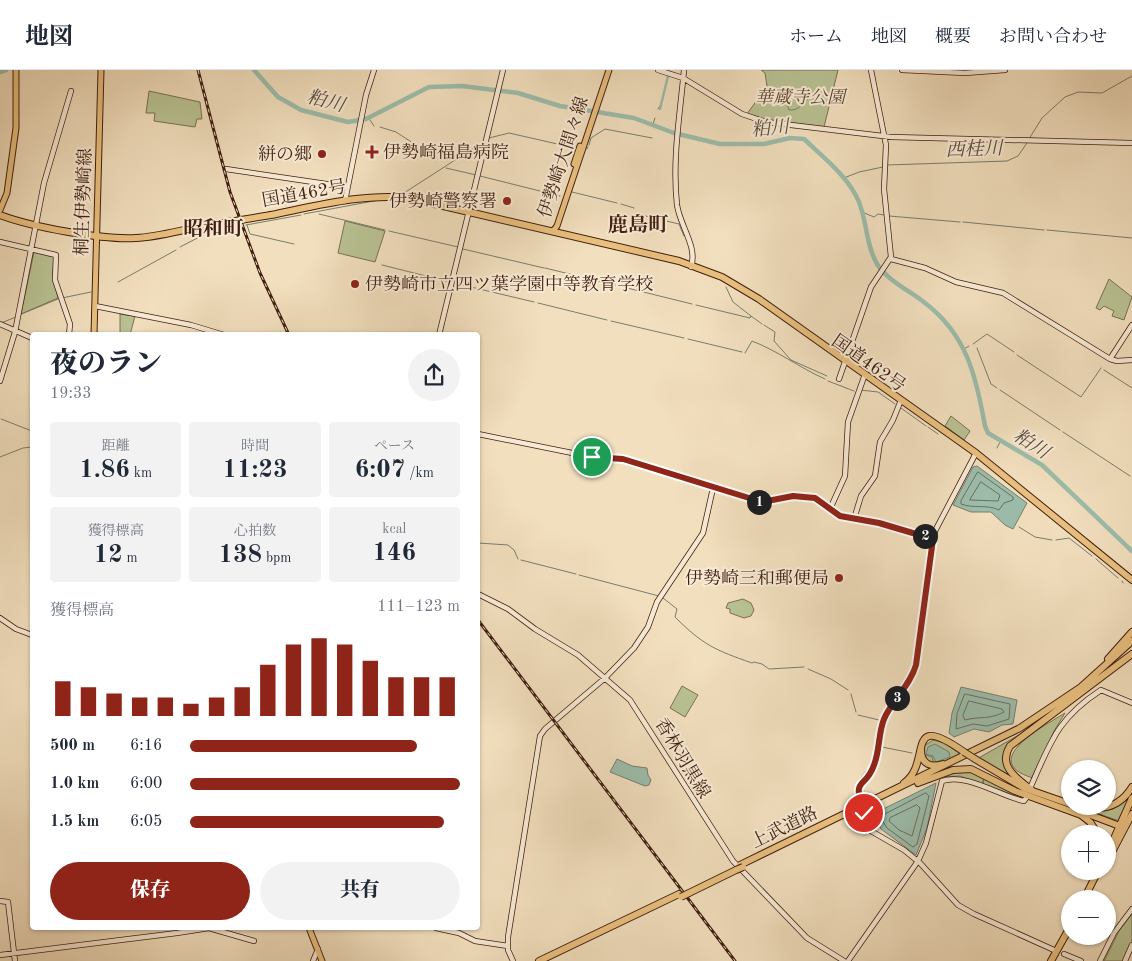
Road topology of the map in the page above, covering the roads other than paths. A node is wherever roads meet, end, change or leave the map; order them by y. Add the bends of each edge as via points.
1 (16, 70) edge
2 (101, 70) edge
3 (374, 70) edge
4 (503, 70) edge
5 (607, 70) edge
6 (658, 70) edge
7 (684, 70) edge
8 (871, 70) edge
9 (902, 70) edge
10 (1005, 70) edge
11 (683, 78) junction
12 (71, 90) dead end
13 (885, 136) junction
14 (1132, 143) edge
15 (226, 169) dead end
16 (347, 187) junction
17 (345, 200) junction
18 (0, 210) edge
19 (469, 212) junction
20 (0, 215) edge
21 (36, 225) junction
22 (553, 231) junction
23 (96, 235) junction
24 (0, 242) edge
25 (32, 250) junction
26 (890, 260) junction
27 (691, 266) junction
28 (95, 306) junction
29 (0, 324) edge
30 (1132, 325) edge
31 (15, 332) junction
32 (69, 332) edge
33 (94, 332) edge
34 (214, 332) edge
35 (440, 332) edge
36 (30, 337) edge
37 (1110, 358) junction
38 (1132, 360) edge
39 (845, 362) junction
40 (864, 377) junction
41 (839, 379) dead end
42 (0, 381) edge
43 (900, 402) junction
44 (480, 434) edge
45 (975, 455) junction
46 (712, 488) junction
47 (830, 509) junction
48 (854, 519) junction
49 (933, 539) junction
50 (1132, 580) edge
51 (1132, 585) edge
52 (480, 595) edge
53 (0, 618) edge
54 (1132, 632) edge
55 (30, 634) edge
56 (1132, 641) edge
57 (1132, 646) edge
58 (1132, 654) edge
59 (604, 678) junction
60 (1087, 686) junction
61 (1071, 696) junction
62 (1085, 696) junction
63 (1132, 703) edge
64 (980, 749) junction
65 (963, 752) junction
66 (918, 783) junction
67 (1132, 786) edge
68 (1031, 793) junction
69 (880, 798) junction
70 (1132, 798) edge
71 (1061, 802) edge
72 (1116, 803) edge
73 (862, 808) junction
74 (1132, 808) edge
75 (1132, 814) edge
76 (1083, 815) edge
77 (1092, 815) edge
78 (1118, 824) dead end
79 (1092, 825) edge
80 (1116, 834) edge
81 (1116, 843) edge
82 (1116, 845) edge
83 (918, 861) junction
84 (680, 895) junction
85 (0, 901) edge
86 (1132, 909) edge
87 (184, 930) edge
88 (215, 930) edge
89 (311, 930) edge
90 (445, 930) edge
91 (254, 941) dead end
92 (1061, 944) edge
93 (1063, 945) edge
94 (1132, 945) edge
95 (508, 946) junction
96 (318, 949) junction
97 (1054, 950) dead end
98 (14, 954) junction
99 (0, 955) edge
100 (15, 961) edge
101 (313, 961) edge
102 (322, 961) edge
103 (513, 961) edge
104 (540, 961) edge
105 (548, 961) edge
106 (846, 961) edge
107 (1051, 961) edge
108 (1056, 961) edge
109 (1064, 961) edge
110 (1081, 961) edge
111 (1100, 961) edge
112 (1125, 961) edge

1 - 18 main road via 16,128 7,193
2 - 23 main road, 桐生伊勢崎線
3 - 16 street
4 - 19 street
5 - 22 main road, 伊勢崎大間々線
6 - 11 street
7 - 11 street
8 - 13 street
9 - 10 street
11 - 13 street via 757,120
11 - 27 street via 675,167 678,209 694,253
12 - 21 street via 44,183
13 - 14 street
13 - 26 street via 884,194
15 - 16 street
16 - 17 street
17 - 19 highway, 国道462号 via 398,197
17 - 23 highway, 国道462号, bridge via 136,238
19 - 22 highway, 国道462号
19 - 35 street
20 - 21 highway, 国道462号
21 - 23 highway, 国道462号
21 - 25 street
22 - 27 highway, 国道462号
23 - 28 main road, 桐生伊勢崎線
24 - 25 street
25 - 31 street
25 - 32 street via 56,255 55,280
26 - 37 street via 929,270 956,282 998,291
26 - 39 street via 867,295
27 - 39 highway, 国道462号 via 716,274 750,293
28 - 33 main road, 桐生伊勢崎線
28 - 34 street
29 - 31 street
30 - 37 street
31 - 36 street
31 - 42 street
37 - 38 street
39 - 40 highway, 国道462号
39 - 41 street
39 - 43 highway, 国道462号
40 - 43 highway, 国道462号
40 - 47 street via 848,422 845,476
43 - 45 highway, 国道462号
43 - 48 street via 880,442 874,476 861,496
44 - 46 street via 592,457 623,459
45 - 49 street via 936,527
45 - 50 highway, 国道462号
45 - 51 highway, 国道462号
46 - 47 street via 762,502 793,496 815,498
46 - 59 street via 703,533 657,602 645,631 628,656
47 - 48 street via 840,516
48 - 49 street
49 - 73 street via 916,665 884,720 874,765 858,788
52 - 59 street, 香林羽黒線 via 508,609 578,655
53 - 55 street
54 - 61 highway
56 - 61 highway, 上武道路
57 - 60 highway, 上武道路
58 - 62 highway
59 - 95 street via 545,729 539,738
59 - 106 street, 香林羽黒線 via 635,706 732,860 808,938
60 - 61 highway, 上武道路
60 - 62 highway
61 - 62 highway
61 - 64 highway, 上武道路
61 - 66 highway, 上武道路 via 1018,733
62 - 63 street via 1103,690
62 - 68 street via 1060,726
62 - 68 highway via 1017,739 1008,750 1006,759 1010,771
64 - 65 highway via 938,766 927,764 921,752 924,743 935,738
64 - 69 highway, 上武道路
65 - 68 highway, bridge
65 - 69 highway via 942,737 927,738 920,745 913,776
66 - 68 highway via 953,770 967,769
66 - 73 highway, 上武道路
67 - 72 highway
68 - 71 highway
68 - 83 street via 1022,801 962,780 944,780
69 - 73 highway, 上武道路
70 - 80 highway
73 - 83 street via 874,833
73 - 84 highway, 上武道路, bridge
74 - 81 highway
75 - 82 highway
76 - 79 highway
77 - 78 highway
83 - 97 street via 964,909
83 - 106 street
84 - 104 highway, 上武道路
84 - 105 highway, 上武道路
85 - 98 street via 8,902
86 - 111 street via 1114,933
87 - 98 street
88 - 91 street
89 - 96 main road
90 - 95 street via 475,941
92 - 107 highway
93 - 108 highway
94 - 112 street
95 - 103 street
96 - 101 street
96 - 102 main road
98 - 99 street
98 - 100 street
109 - 110 street via 1066,955

